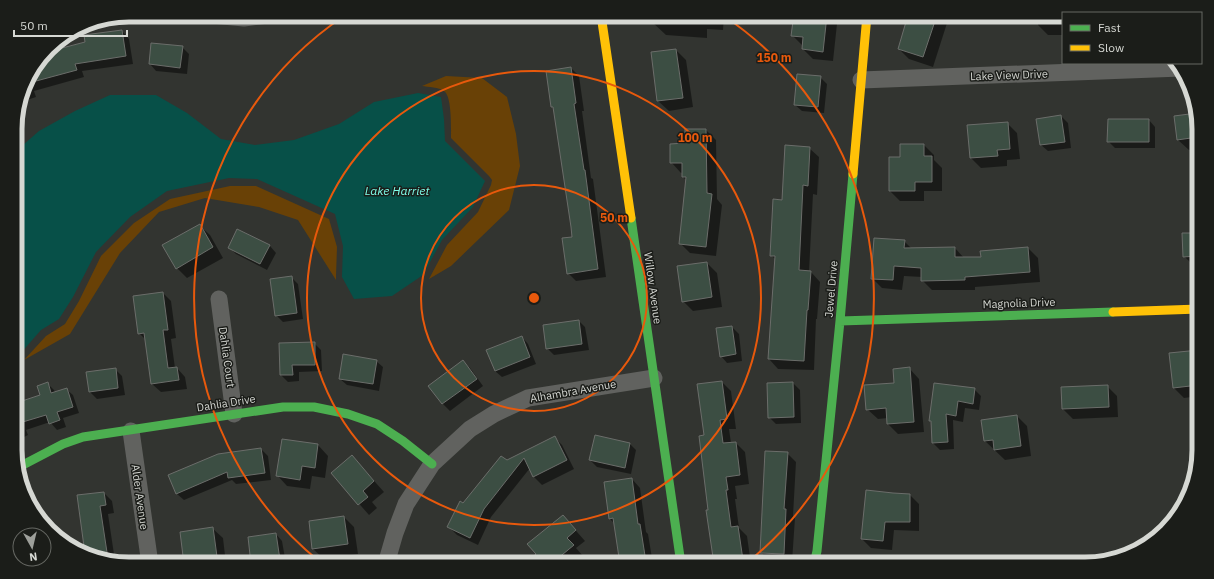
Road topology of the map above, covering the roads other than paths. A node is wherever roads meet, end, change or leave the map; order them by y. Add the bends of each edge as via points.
1 (602, 22) edge
2 (866, 22) edge
3 (1173, 68) edge
4 (861, 80) junction
5 (219, 299) dead end
6 (1192, 309) edge
7 (840, 321) junction
8 (654, 378) junction
9 (234, 414) junction
10 (130, 430) junction
11 (432, 464) junction
12 (23, 465) edge
13 (149, 557) edge
14 (388, 557) edge
15 (680, 557) edge
16 (816, 557) edge

1 - 8 street, Willow Avenue
2 - 4 street, Jewel Drive
3 - 4 street, Lake View Drive
4 - 7 street, Jewel Drive
5 - 9 street, Dahlia Court
6 - 7 street, Magnolia Drive
7 - 16 street, Jewel Drive
8 - 11 street, Alhambra Avenue via 528,398 470,429
8 - 15 street, Willow Avenue
9 - 10 street, Dahlia Drive
9 - 11 street, Dahlia Drive via 283,407 314,407 348,414 378,424
10 - 12 street, Dahlia Drive via 82,437
10 - 13 street, Alder Avenue
11 - 14 street, Alhambra Avenue via 406,504

